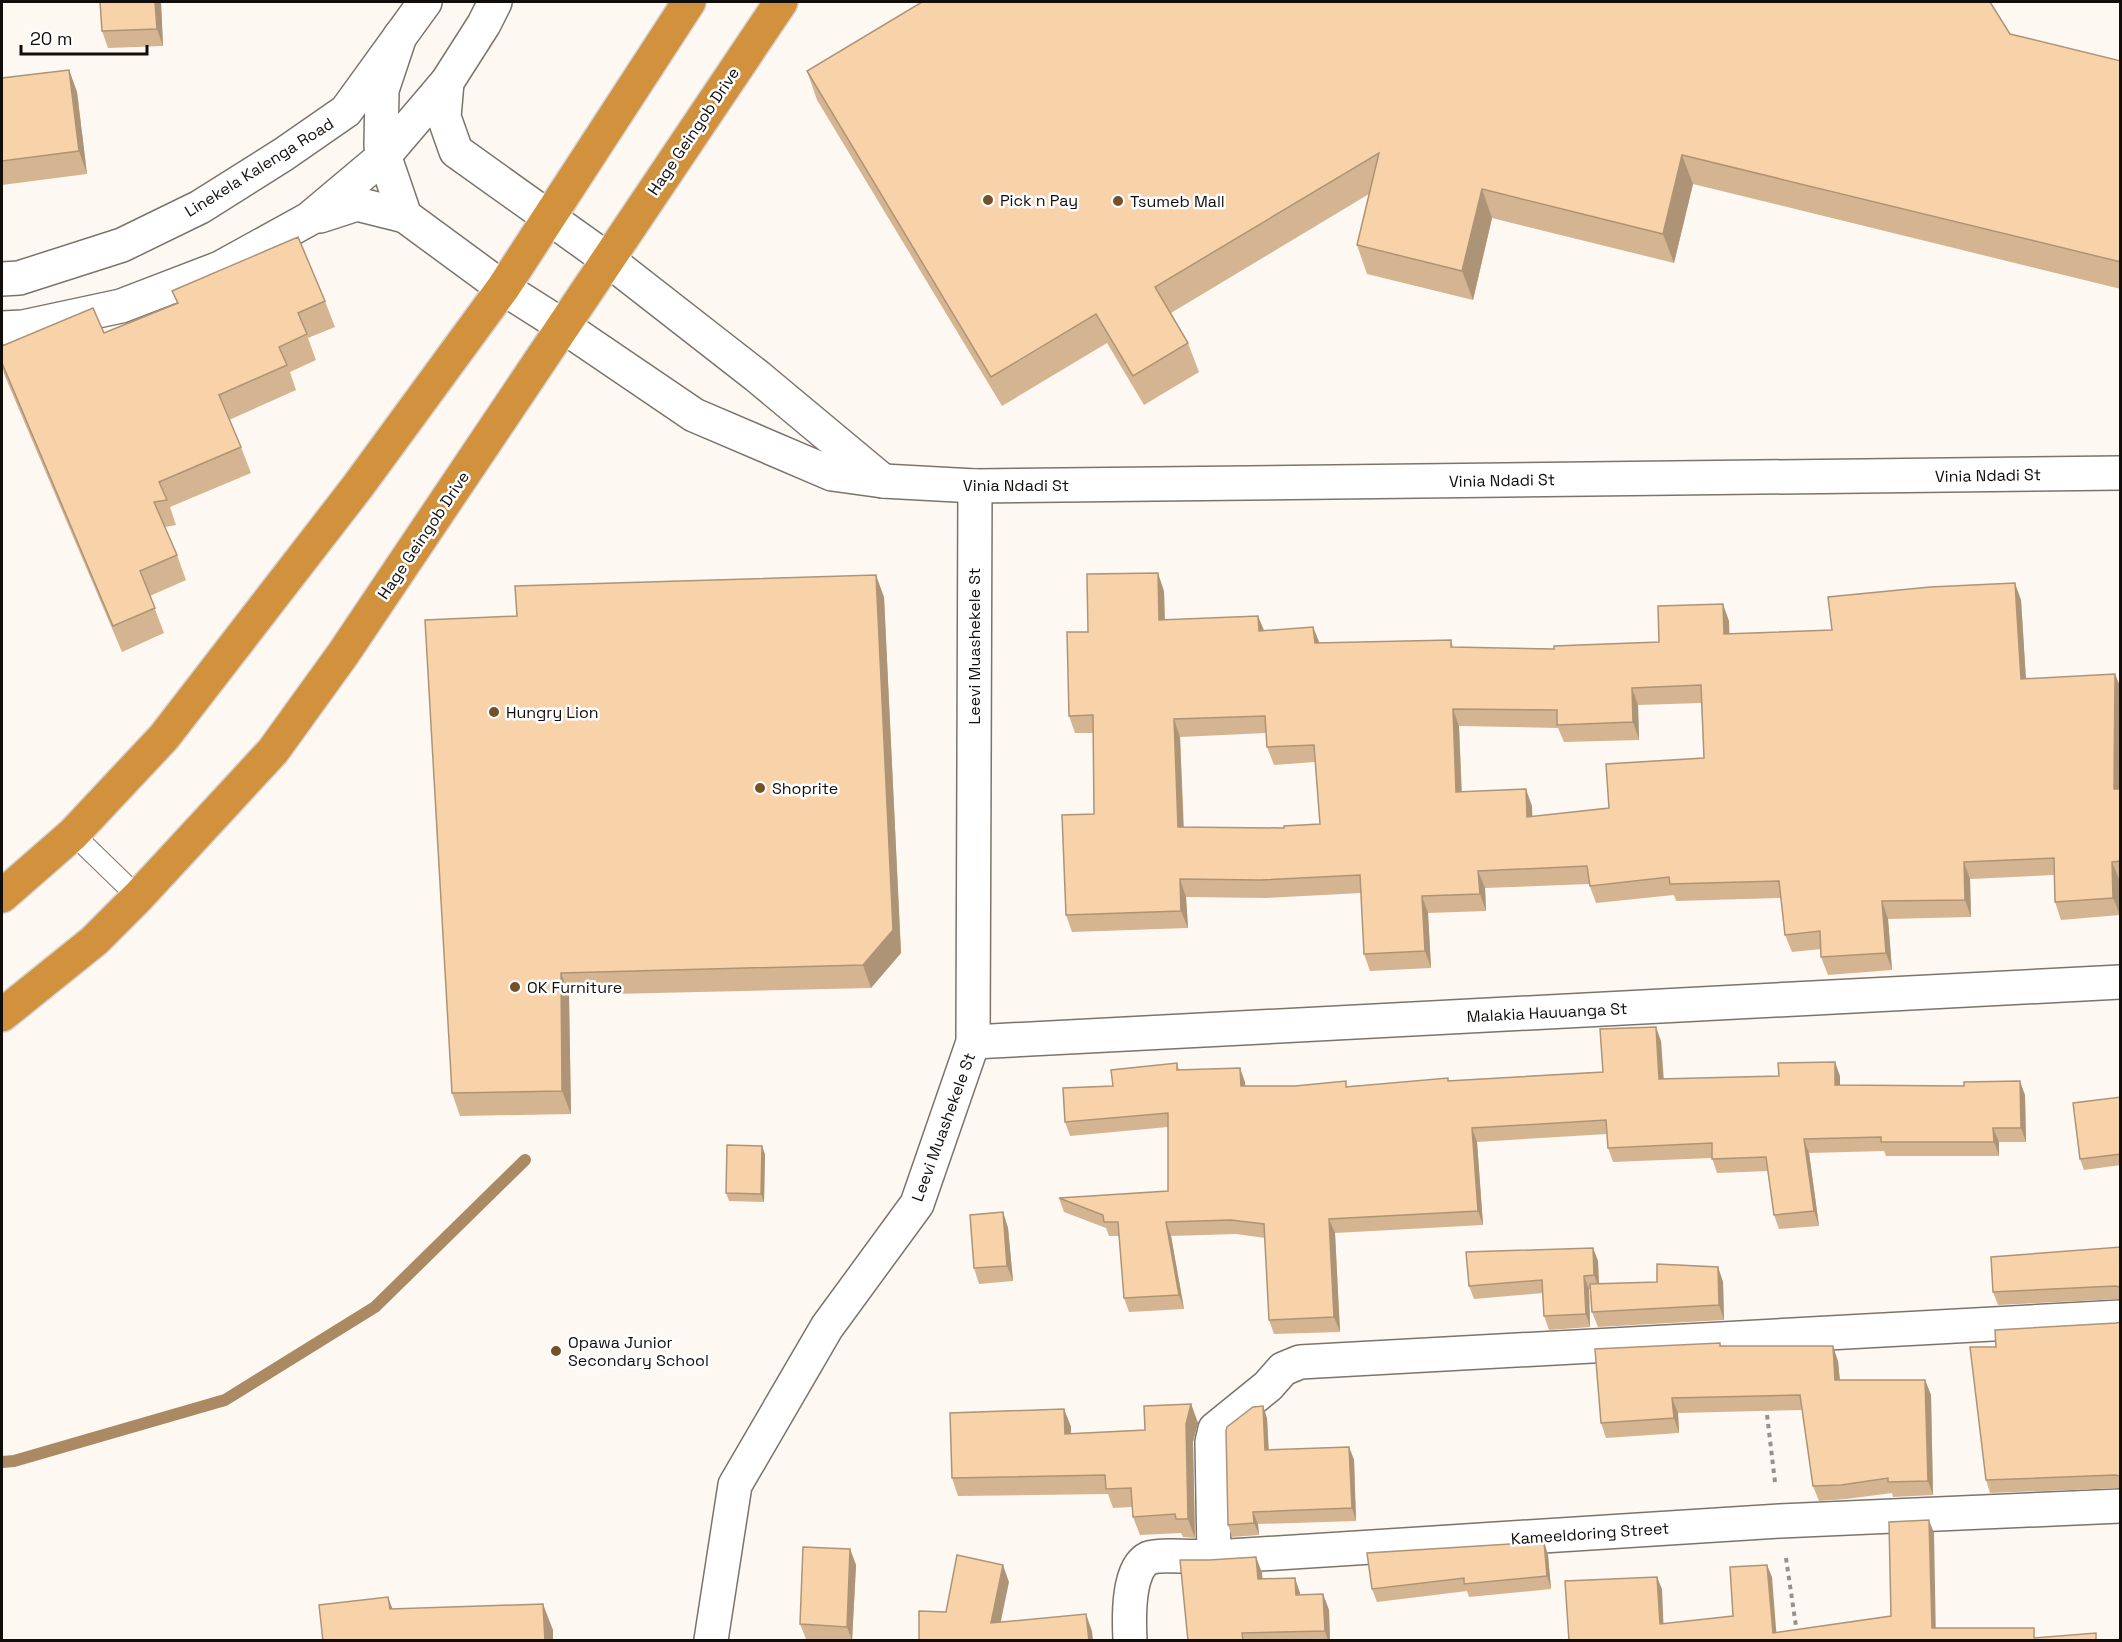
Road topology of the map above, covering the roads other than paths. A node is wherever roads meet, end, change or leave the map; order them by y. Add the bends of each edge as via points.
1 (425, 2) edge
2 (495, 2) edge
3 (689, 2) edge
4 (781, 2) edge
5 (400, 36) junction
6 (447, 82) junction
7 (392, 136) junction
8 (456, 151) junction
9 (284, 154) junction
10 (405, 216) junction
11 (548, 217) junction
12 (309, 219) junction
13 (607, 260) junction
14 (2, 279) edge
15 (503, 288) junction
16 (563, 326) junction
17 (2, 328) edge
18 (2121, 473) edge
19 (883, 482) junction
20 (975, 486) junction
21 (73, 834) junction
22 (2, 896) edge
23 (138, 897) junction
24 (2121, 982) edge
25 (2, 1015) edge
26 (973, 1042) junction
27 (2121, 1317) edge
28 (2121, 1506) edge
29 (1214, 1557) junction
30 (711, 1641) edge
31 (1130, 1641) edge

1 - 5 street, Linekela Kalenga Road
2 - 6 street
3 - 11 highway
4 - 13 highway, Hage Geingob Drive
5 - 7 street via 382,90
5 - 9 street, Linekela Kalenga Road via 346,111
6 - 7 street
6 - 8 street via 444,117
7 - 8 street via 429,132
7 - 9 street via 369,127
7 - 10 street
7 - 12 street
8 - 11 street
9 - 14 street, Linekela Kalenga Road via 200,207 122,245 19,278
10 - 12 street via 357,204
10 - 15 street, Vinia Ndadi St
11 - 13 street
11 - 15 highway
12 - 17 street via 220,268 121,306
13 - 16 highway, Hage Geingob Drive
13 - 19 street via 757,376
15 - 16 street, Vinia Ndadi St
15 - 21 highway via 358,486 164,737
16 - 19 street, Vinia Ndadi St via 694,415 832,474
16 - 23 highway, Hage Geingob Drive via 350,644 273,751
18 - 20 street, Vinia Ndadi St
19 - 20 street, Vinia Ndadi St
20 - 26 street, Leevi Muashekele St
21 - 22 highway
21 - 23 lane
23 - 25 highway, Hage Geingob Drive via 93,941
24 - 26 street, Malakia Hauuanga St
26 - 30 street, Leevi Muashekele St via 917,1204 826,1327 735,1485
27 - 29 street via 1300,1362 1283,1369 1215,1429
28 - 29 street, Kameeldoring Street via 1780,1521
29 - 31 street, Kameeldoring Street via 1150,1557 1139,1564 1128,1609

